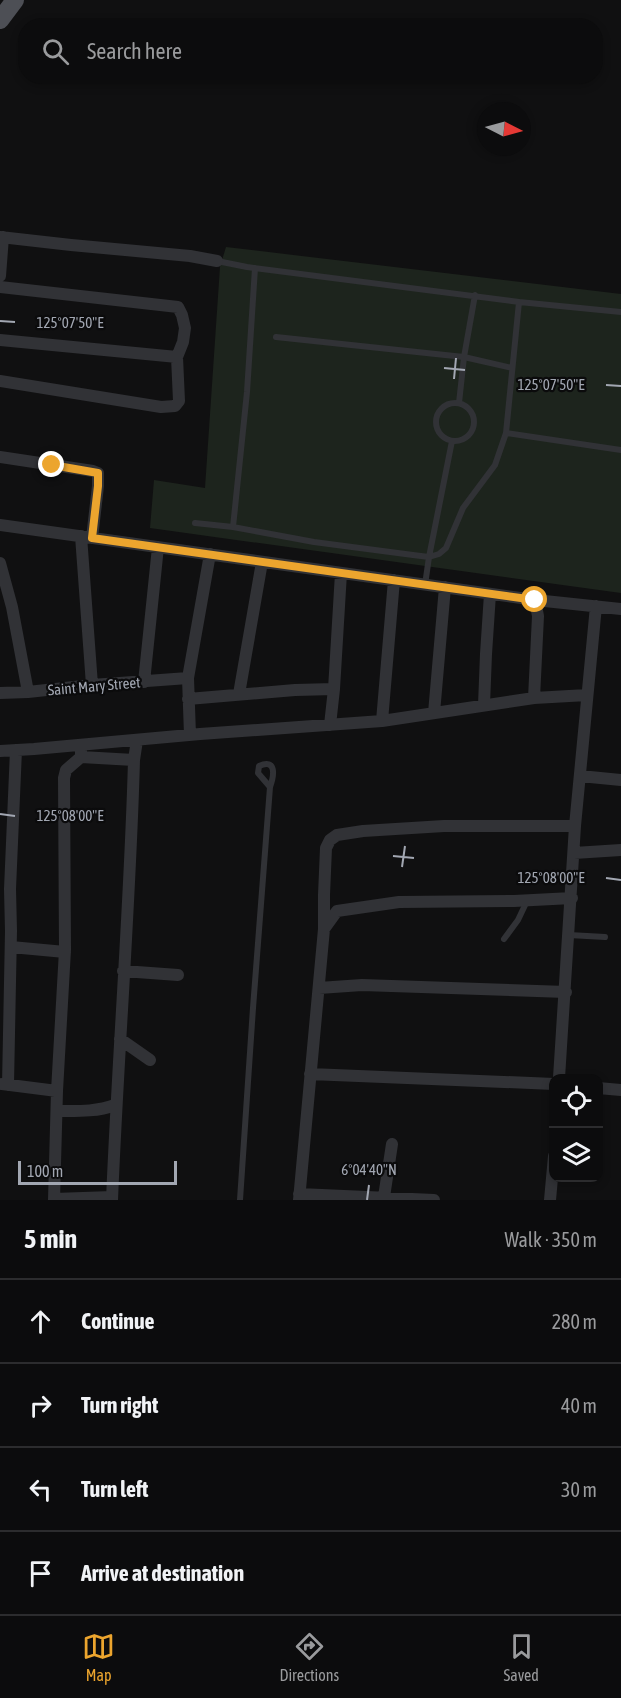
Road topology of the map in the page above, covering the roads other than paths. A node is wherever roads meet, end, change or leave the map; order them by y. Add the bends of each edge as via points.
1 (15, 0) edge
2 (0, 20) edge
3 (2, 237) edge
4 (217, 261) joint
5 (255, 268) junction
6 (0, 276) edge
7 (0, 287) edge
8 (475, 295) junction
9 (519, 302) junction
10 (621, 312) edge
11 (276, 337) dead end
12 (0, 340) edge
13 (177, 357) junction
14 (464, 357) junction
15 (512, 368) junction
16 (0, 381) edge
17 (459, 403) junction
18 (506, 432) junction
19 (452, 441) junction
20 (621, 450) edge
21 (0, 457) edge
22 (195, 523) dead end
23 (0, 525) edge
24 (233, 527) junction
25 (87, 537) junction
26 (158, 547) junction
27 (210, 554) junction
28 (429, 557) junction
29 (262, 562) junction
30 (0, 563) edge
31 (341, 573) junction
32 (394, 580) junction
33 (425, 585) junction
34 (445, 587) junction
35 (490, 594) junction
36 (535, 600) junction
37 (596, 606) junction
38 (621, 609) edge
39 (188, 678) junction
40 (144, 681) junction
41 (92, 685) junction
42 (334, 688) junction
43 (28, 692) junction
44 (0, 693) edge
45 (239, 694) junction
46 (587, 695) junction
47 (534, 698) junction
48 (188, 699) junction
49 (484, 705) junction
50 (435, 713) junction
51 (382, 721) junction
52 (330, 725) junction
53 (190, 735) junction
54 (137, 740) junction
55 (16, 750) junction
56 (0, 751) edge
57 (81, 751) junction
58 (134, 760) junction
59 (580, 776) junction
60 (621, 780) edge
61 (270, 787) dead end
62 (575, 826) junction
63 (621, 850) edge
64 (574, 853) junction
65 (5, 888) edge
66 (324, 895) junction
67 (572, 898) junction
68 (527, 900) junction
69 (338, 911) junction
70 (324, 928) junction
71 (6, 931) edge
72 (569, 935) junction
73 (605, 937) dead end
74 (504, 939) dead end
75 (11, 947) junction
76 (65, 952) junction
77 (123, 971) junction
78 (178, 975) dead end
79 (319, 988) junction
80 (566, 992) junction
81 (120, 1039) junction
82 (150, 1060) dead end
83 (310, 1074) junction
84 (559, 1074) edge
85 (4, 1084) edge
86 (549, 1084) edge
87 (603, 1088) edge
88 (621, 1090) edge
89 (57, 1091) junction
90 (115, 1105) junction
91 (57, 1111) junction
92 (392, 1143) dead end
93 (552, 1182) edge
94 (299, 1197) edge
95 (384, 1197) junction
96 (112, 1198) edge
97 (54, 1200) edge
98 (240, 1200) edge
99 (434, 1200) edge
100 (550, 1200) edge

1 - 2 main road
3 - 4 street
3 - 6 street
4 - 5 lane
5 - 8 lane
5 - 24 lane
7 - 13 street via 178,307 185,328
8 - 9 lane
8 - 14 lane
9 - 10 lane
9 - 15 lane
11 - 14 lane
12 - 13 street
13 - 16 street via 179,400 172,407
14 - 15 lane
14 - 17 lane
15 - 18 lane
17 - 19 lane via 442,408 437,415 439,432
17 - 19 lane via 472,413 474,429 469,437
18 - 20 lane
18 - 28 lane via 495,465 464,508 446,548
19 - 28 lane
21 - 25 street via 98,473
22 - 24 lane
23 - 25 street
24 - 28 lane
25 - 26 street
25 - 41 street
26 - 27 street
26 - 40 street
27 - 29 street
27 - 39 street
28 - 33 lane
29 - 31 street
29 - 45 street
30 - 43 street
31 - 32 street
31 - 42 street
32 - 33 street
32 - 51 street
33 - 34 street
34 - 35 street
34 - 50 street
35 - 36 street
35 - 49 street
36 - 37 street
36 - 47 street via 538,616
37 - 38 street
37 - 46 street
39 - 40 street, Saint Mary Street
39 - 48 street
40 - 41 street, Saint Mary Street
41 - 43 street, Saint Mary Street
42 - 45 street
42 - 52 street
43 - 44 street, Saint Mary Street
45 - 48 street
46 - 47 street
46 - 59 street
47 - 49 street
48 - 53 street
49 - 50 street
50 - 51 street
51 - 52 street
52 - 53 street
53 - 54 street
54 - 57 street
54 - 58 street
55 - 56 street
55 - 57 street
55 - 65 street
57 - 58 street
57 - 76 street via 64,778
58 - 77 street
59 - 60 street
59 - 62 street
61 - 98 lane
62 - 64 street
62 - 66 street via 444,826 337,835 326,848
63 - 64 street
64 - 67 street
65 - 71 street
66 - 69 street
66 - 70 street
67 - 68 street
67 - 72 street
68 - 69 street via 399,902
68 - 74 lane
69 - 70 street
70 - 79 street
71 - 75 street
72 - 73 lane
72 - 80 street
75 - 76 street
75 - 85 street
76 - 89 street
77 - 78 street
77 - 81 street
79 - 80 street via 362,985
79 - 83 street
80 - 84 street
81 - 82 street
81 - 90 street
83 - 86 street
83 - 94 street
85 - 89 street
87 - 88 street
89 - 91 street
90 - 91 street via 89,1111
90 - 96 street
91 - 97 street
92 - 95 street
93 - 100 street
94 - 95 street
95 - 99 street
96 - 97 street

